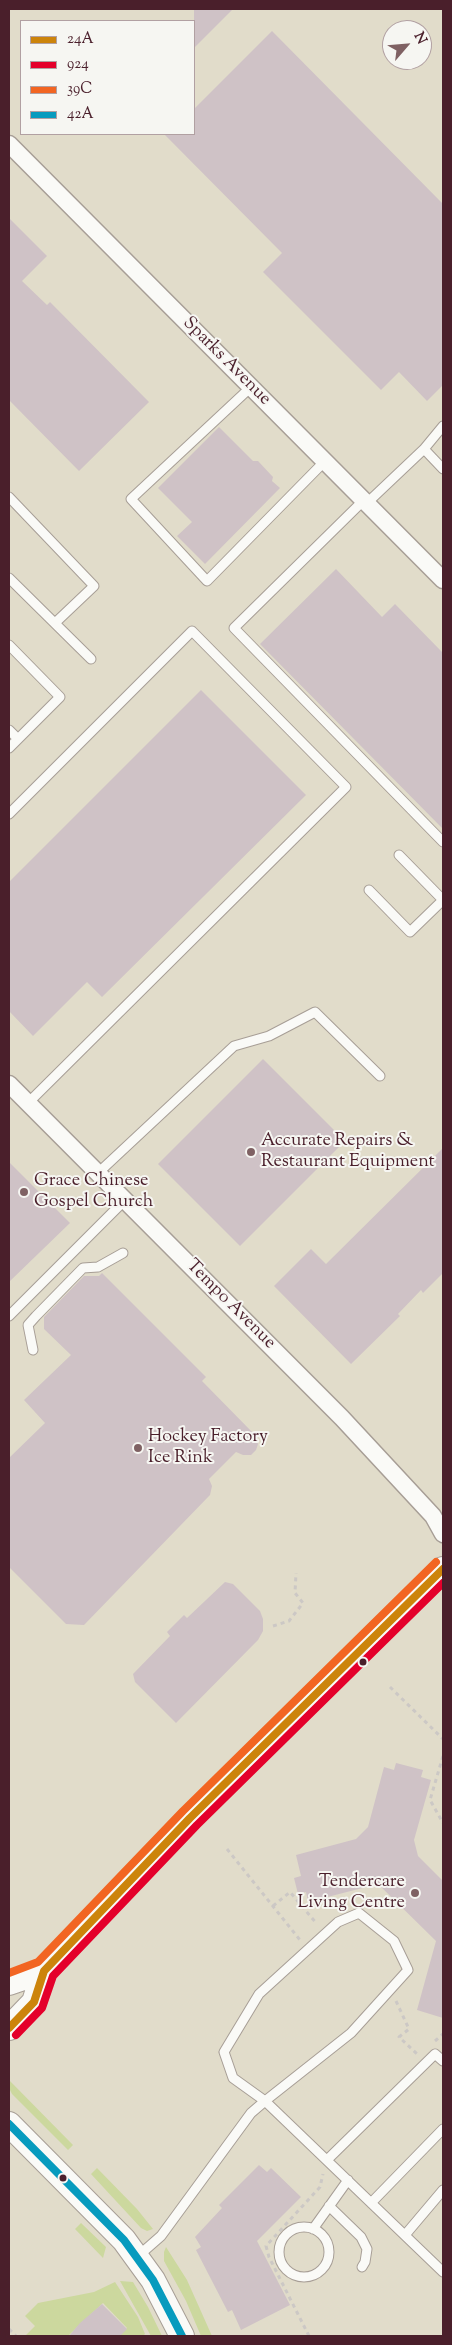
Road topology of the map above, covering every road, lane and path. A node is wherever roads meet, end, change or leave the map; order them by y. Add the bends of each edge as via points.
1 (9, 144) edge
2 (251, 386) junction
3 (443, 426) edge
4 (424, 449) junction
5 (325, 461) junction
6 (443, 469) edge
7 (9, 497) edge
8 (366, 502) junction
9 (9, 578) edge
10 (443, 580) edge
11 (55, 623) junction
12 (9, 645) edge
13 (91, 658) dead end
14 (9, 730) edge
15 (18, 739) junction
16 (9, 748) edge
17 (9, 814) edge
18 (443, 842) edge
19 (399, 855) dead end
20 (369, 890) dead end
21 (380, 1076) dead end
22 (9, 1084) edge
23 (28, 1103) junction
24 (98, 1173) junction
25 (125, 1200) junction
26 (123, 1253) dead end
27 (9, 1316) edge
28 (33, 1350) dead end
29 (443, 1534) edge
30 (443, 1569) edge
31 (296, 1573) dead end
32 (273, 1626) dead end
33 (390, 1687) dead end
34 (443, 1740) edge
35 (443, 1756) edge
36 (443, 1823) edge
37 (227, 1849) dead end
38 (273, 1906) junction
39 (317, 1924) dead end
40 (308, 1950) junction
41 (44, 1971) junction
42 (9, 1983) edge
43 (390, 1990) junction
44 (9, 2028) edge
45 (443, 2034) edge
46 (431, 2045) dead end
47 (425, 2050) dead end
48 (443, 2061) edge
49 (265, 2101) junction
50 (9, 2124) edge
51 (443, 2129) edge
52 (327, 2160) junction
53 (320, 2168) dead end
54 (348, 2180) junction
55 (443, 2190) edge
56 (371, 2203) junction
57 (329, 2206) junction
58 (313, 2229) junction
59 (405, 2235) junction
60 (137, 2257) junction
61 (362, 2267) dead end
62 (443, 2272) edge
63 (9, 2329) edge
64 (16, 2336) edge
65 (182, 2336) edge
66 (309, 2336) edge

1 - 2 street, Sparks Avenue
2 - 5 street, Sparks Avenue
2 - 5 lane via 132,499 207,581
3 - 4 lane
4 - 6 lane
4 - 8 lane
5 - 8 street, Sparks Avenue
7 - 11 lane via 94,586
8 - 10 street, Sparks Avenue
8 - 18 lane via 234,628
9 - 11 lane
11 - 13 lane
12 - 15 lane via 60,697
14 - 15 lane
15 - 16 lane
17 - 23 lane via 192,631 346,787
19 - 20 lane via 443,900 410,932
21 - 24 lane via 315,1012 269,1036 234,1046
22 - 23 street, Tempo Avenue
23 - 24 street, Tempo Avenue
24 - 25 street, Tempo Avenue
25 - 27 lane
25 - 29 street, Tempo Avenue via 342,1418 433,1516
26 - 28 lane via 98,1267 83,1268 36,1316 28,1325
30 - 41 main road via 190,1818
31 - 32 path via 295,1593 303,1603 289,1621
33 - 34 path
35 - 36 path via 430,1800
37 - 38 path
38 - 39 path via 290,1892
38 - 40 path
40 - 43 lane via 338,1922 359,1913 394,1941 408,1970
40 - 49 lane via 259,1994 224,2052 233,2078
41 - 42 main road
41 - 44 main road via 34,2002
43 - 47 path via 409,2029 399,2037 419,2055
43 - 49 lane via 351,2033
45 - 46 path
48 - 52 lane via 435,2054
49 - 52 lane
49 - 60 lane via 251,2112 161,2236
50 - 60 main road via 120,2235
51 - 56 lane
52 - 54 lane
53 - 66 path via 323,2174 320,2187 266,2246
54 - 56 lane
54 - 57 lane
55 - 59 lane
56 - 59 lane
57 - 58 lane
57 - 61 lane via 361,2237 367,2249
58 - 58 lane via 306,2227 291,2231 281,2243 280,2258 288,2272 295,2276 303,2278 320,2272 329,2258 326,2241
59 - 62 lane
60 - 65 main road via 163,2297
63 - 64 path

